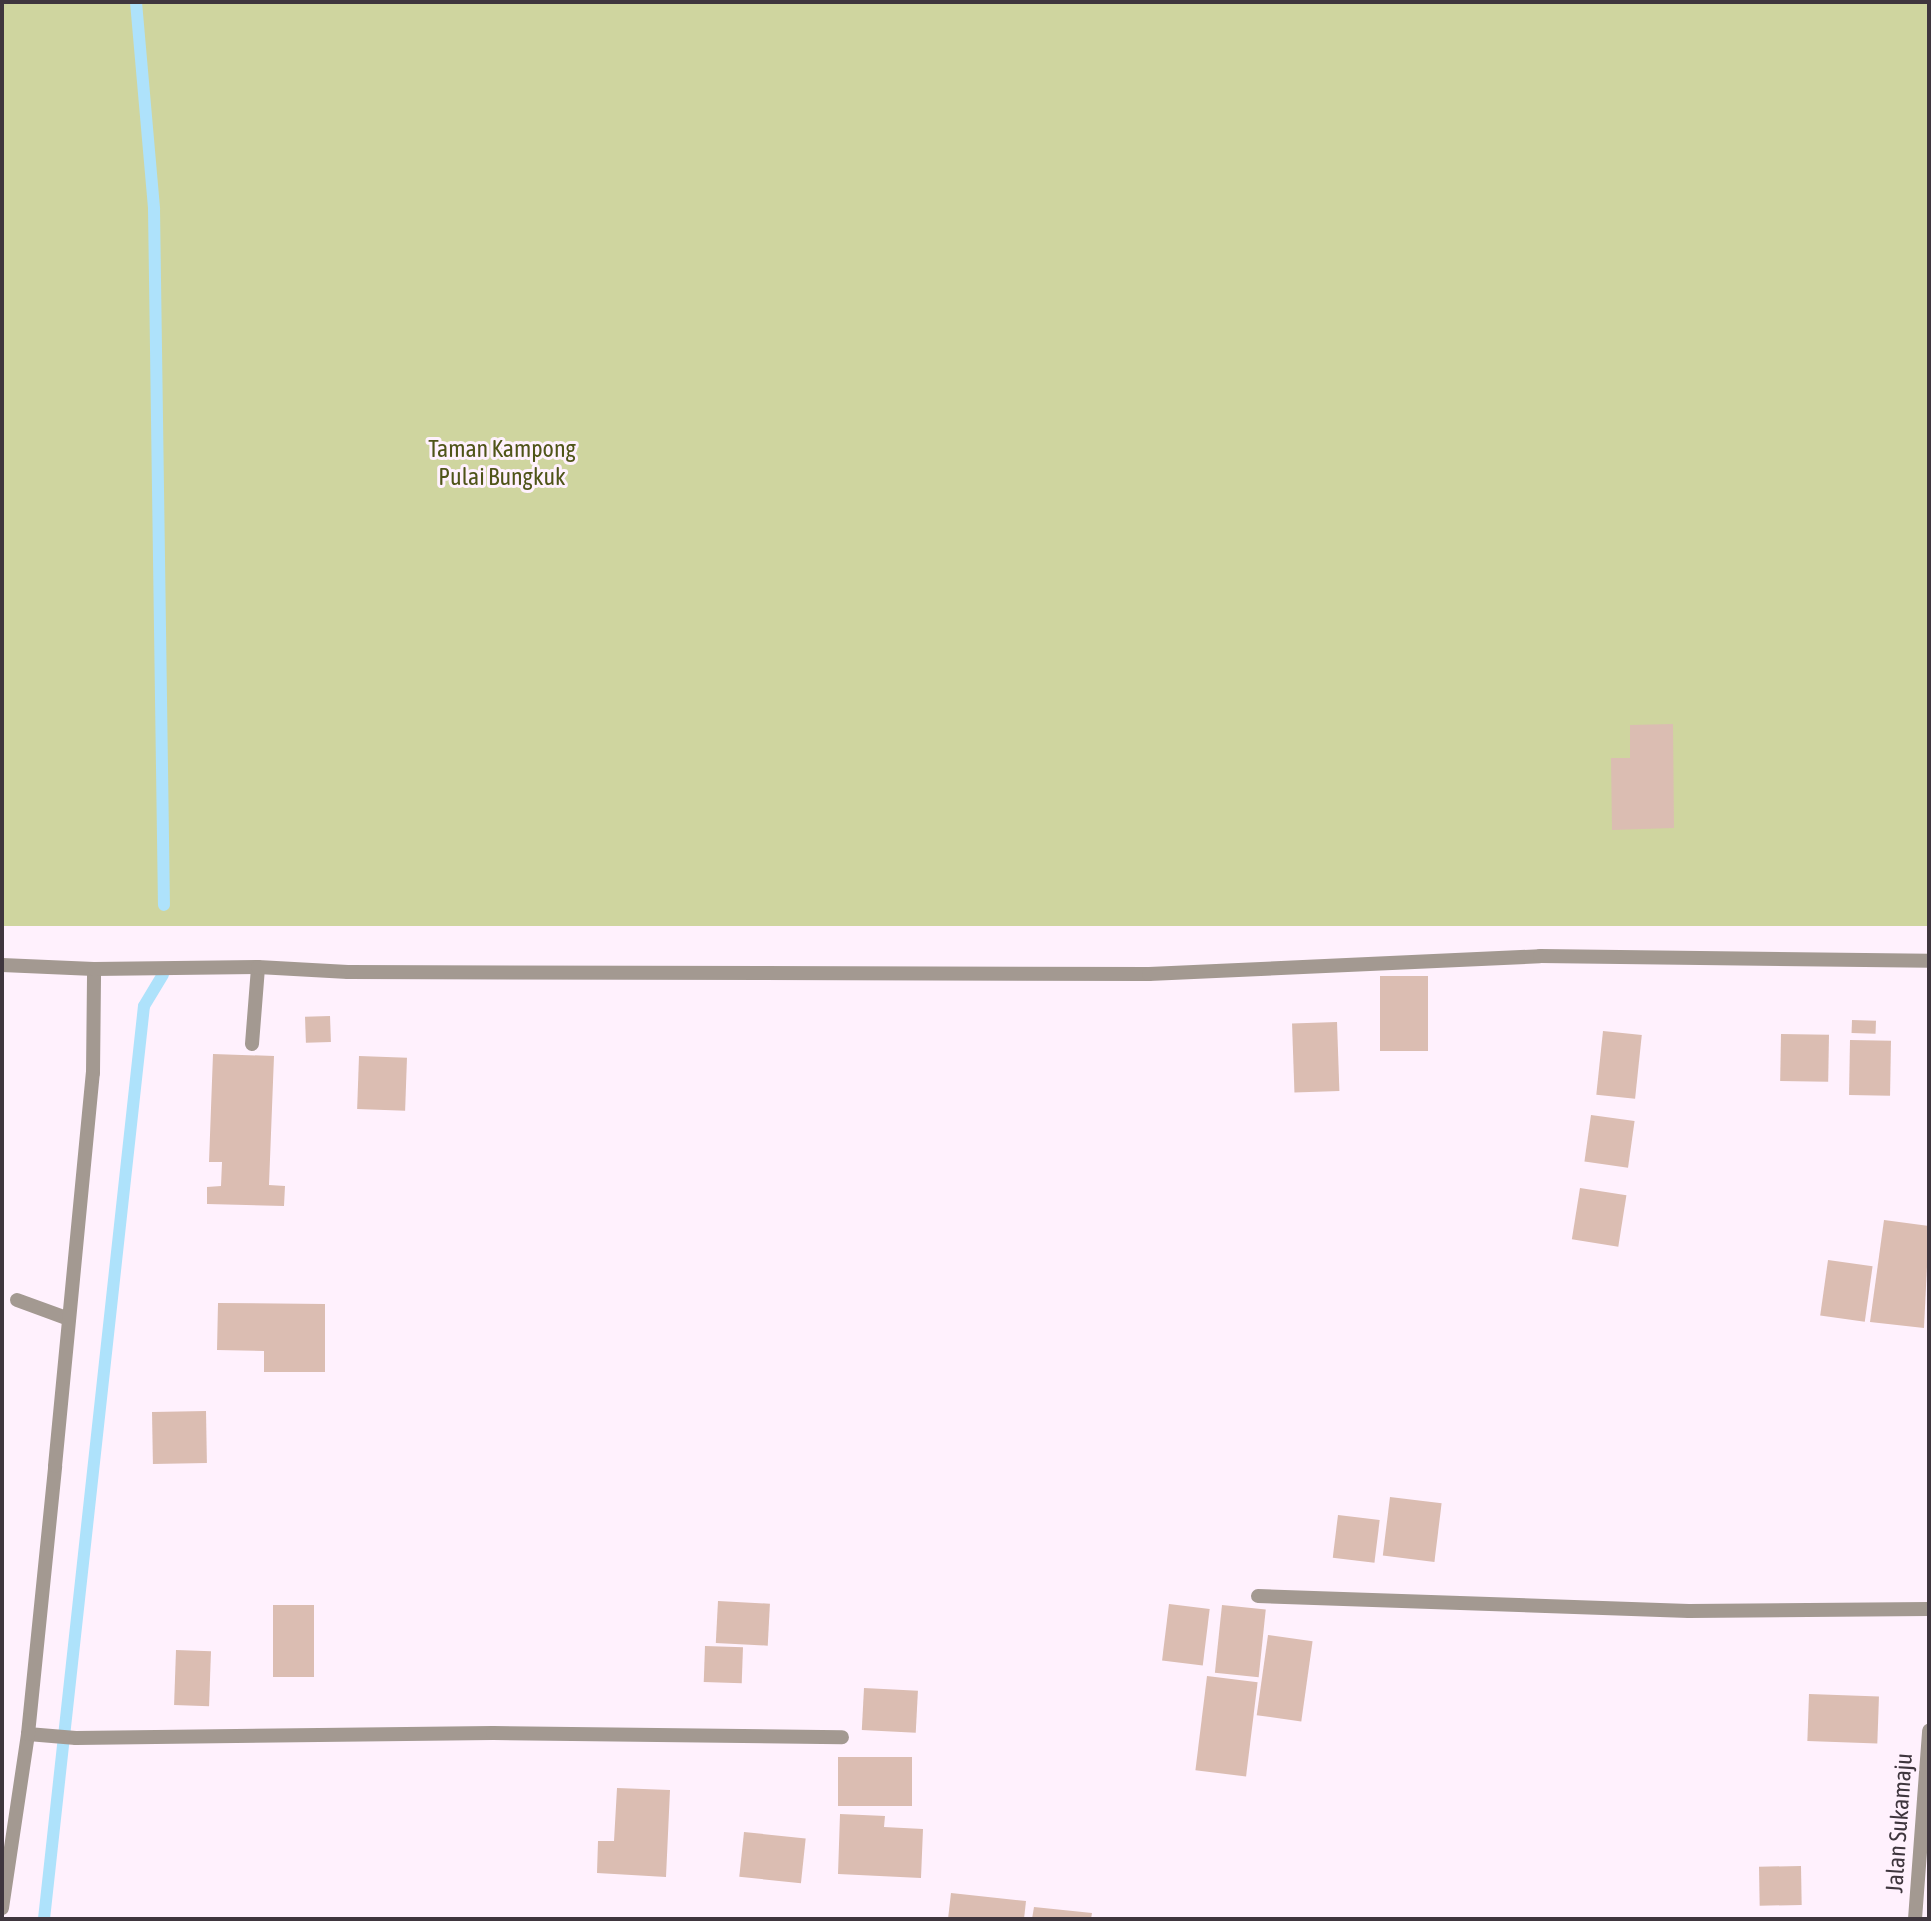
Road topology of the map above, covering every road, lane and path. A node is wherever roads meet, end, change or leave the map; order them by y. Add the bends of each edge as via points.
1 (1929, 961) edge
2 (2, 965) edge
3 (258, 967) junction
4 (94, 969) junction
5 (252, 1044) dead end
6 (18, 1300) dead end
7 (69, 1319) junction
8 (1258, 1596) dead end
9 (1929, 1609) edge
10 (1929, 1731) edge
11 (28, 1734) junction
12 (842, 1737) dead end
13 (2, 1908) edge
14 (1914, 1919) edge

1 - 3 street via 1540,956 1149,974 348,972
2 - 4 street
3 - 4 street
3 - 5 street
4 - 7 street via 93,1073
6 - 7 street
7 - 11 street
8 - 9 street via 1689,1611
10 - 14 street, Jalan Sukamaju
11 - 12 street via 76,1738 493,1733
11 - 13 street

